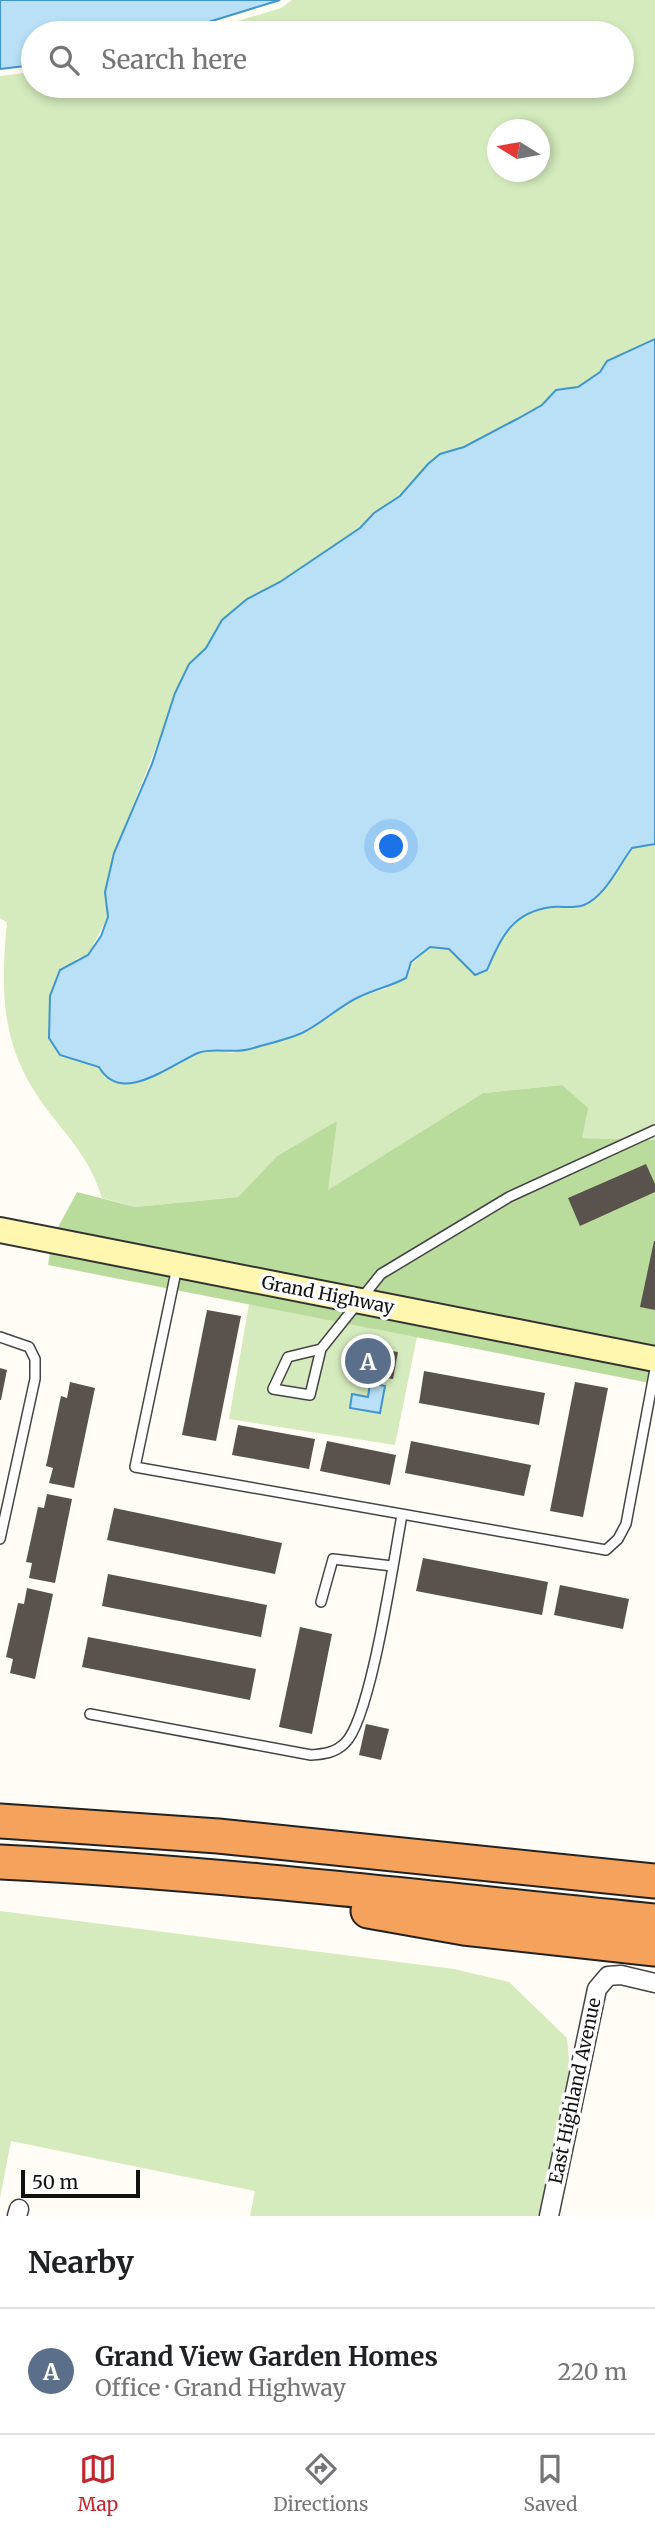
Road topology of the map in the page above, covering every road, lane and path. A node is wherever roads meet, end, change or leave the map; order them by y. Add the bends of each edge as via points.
1 (655, 1130) edge
2 (0, 1230) edge
3 (177, 1265) junction
4 (360, 1301) junction
5 (0, 1338) edge
6 (321, 1349) junction
7 (655, 1359) edge
8 (655, 1369) edge
9 (402, 1515) junction
10 (0, 1539) edge
11 (392, 1566) junction
12 (321, 1602) dead end
13 (90, 1714) dead end
14 (0, 1821) edge
15 (0, 1862) edge
16 (533, 1869) junction
17 (655, 1870) edge
18 (211, 1878) junction
19 (655, 1881) edge
20 (655, 1921) edge
21 (655, 1949) edge
22 (655, 1983) edge
23 (549, 2216) edge

1 - 4 lane via 509,1197 381,1274
2 - 3 street, Grand Highway
3 - 4 street, Grand Highway
3 - 9 lane via 135,1467
4 - 6 lane
4 - 7 street, Grand Highway
5 - 10 lane via 29,1347 35,1359 35,1379
6 - 6 lane via 288,1357 274,1389 310,1395
8 - 9 lane via 625,1524 606,1550
9 - 11 lane
11 - 12 lane via 332,1559
11 - 13 lane via 366,1700 347,1742 328,1754 311,1755
14 - 16 highway via 218,1836
15 - 18 highway
16 - 17 highway
16 - 19 highway
18 - 20 highway
18 - 21 highway via 464,1928
22 - 23 street, East Highland Avenue via 608,1976 597,1989

